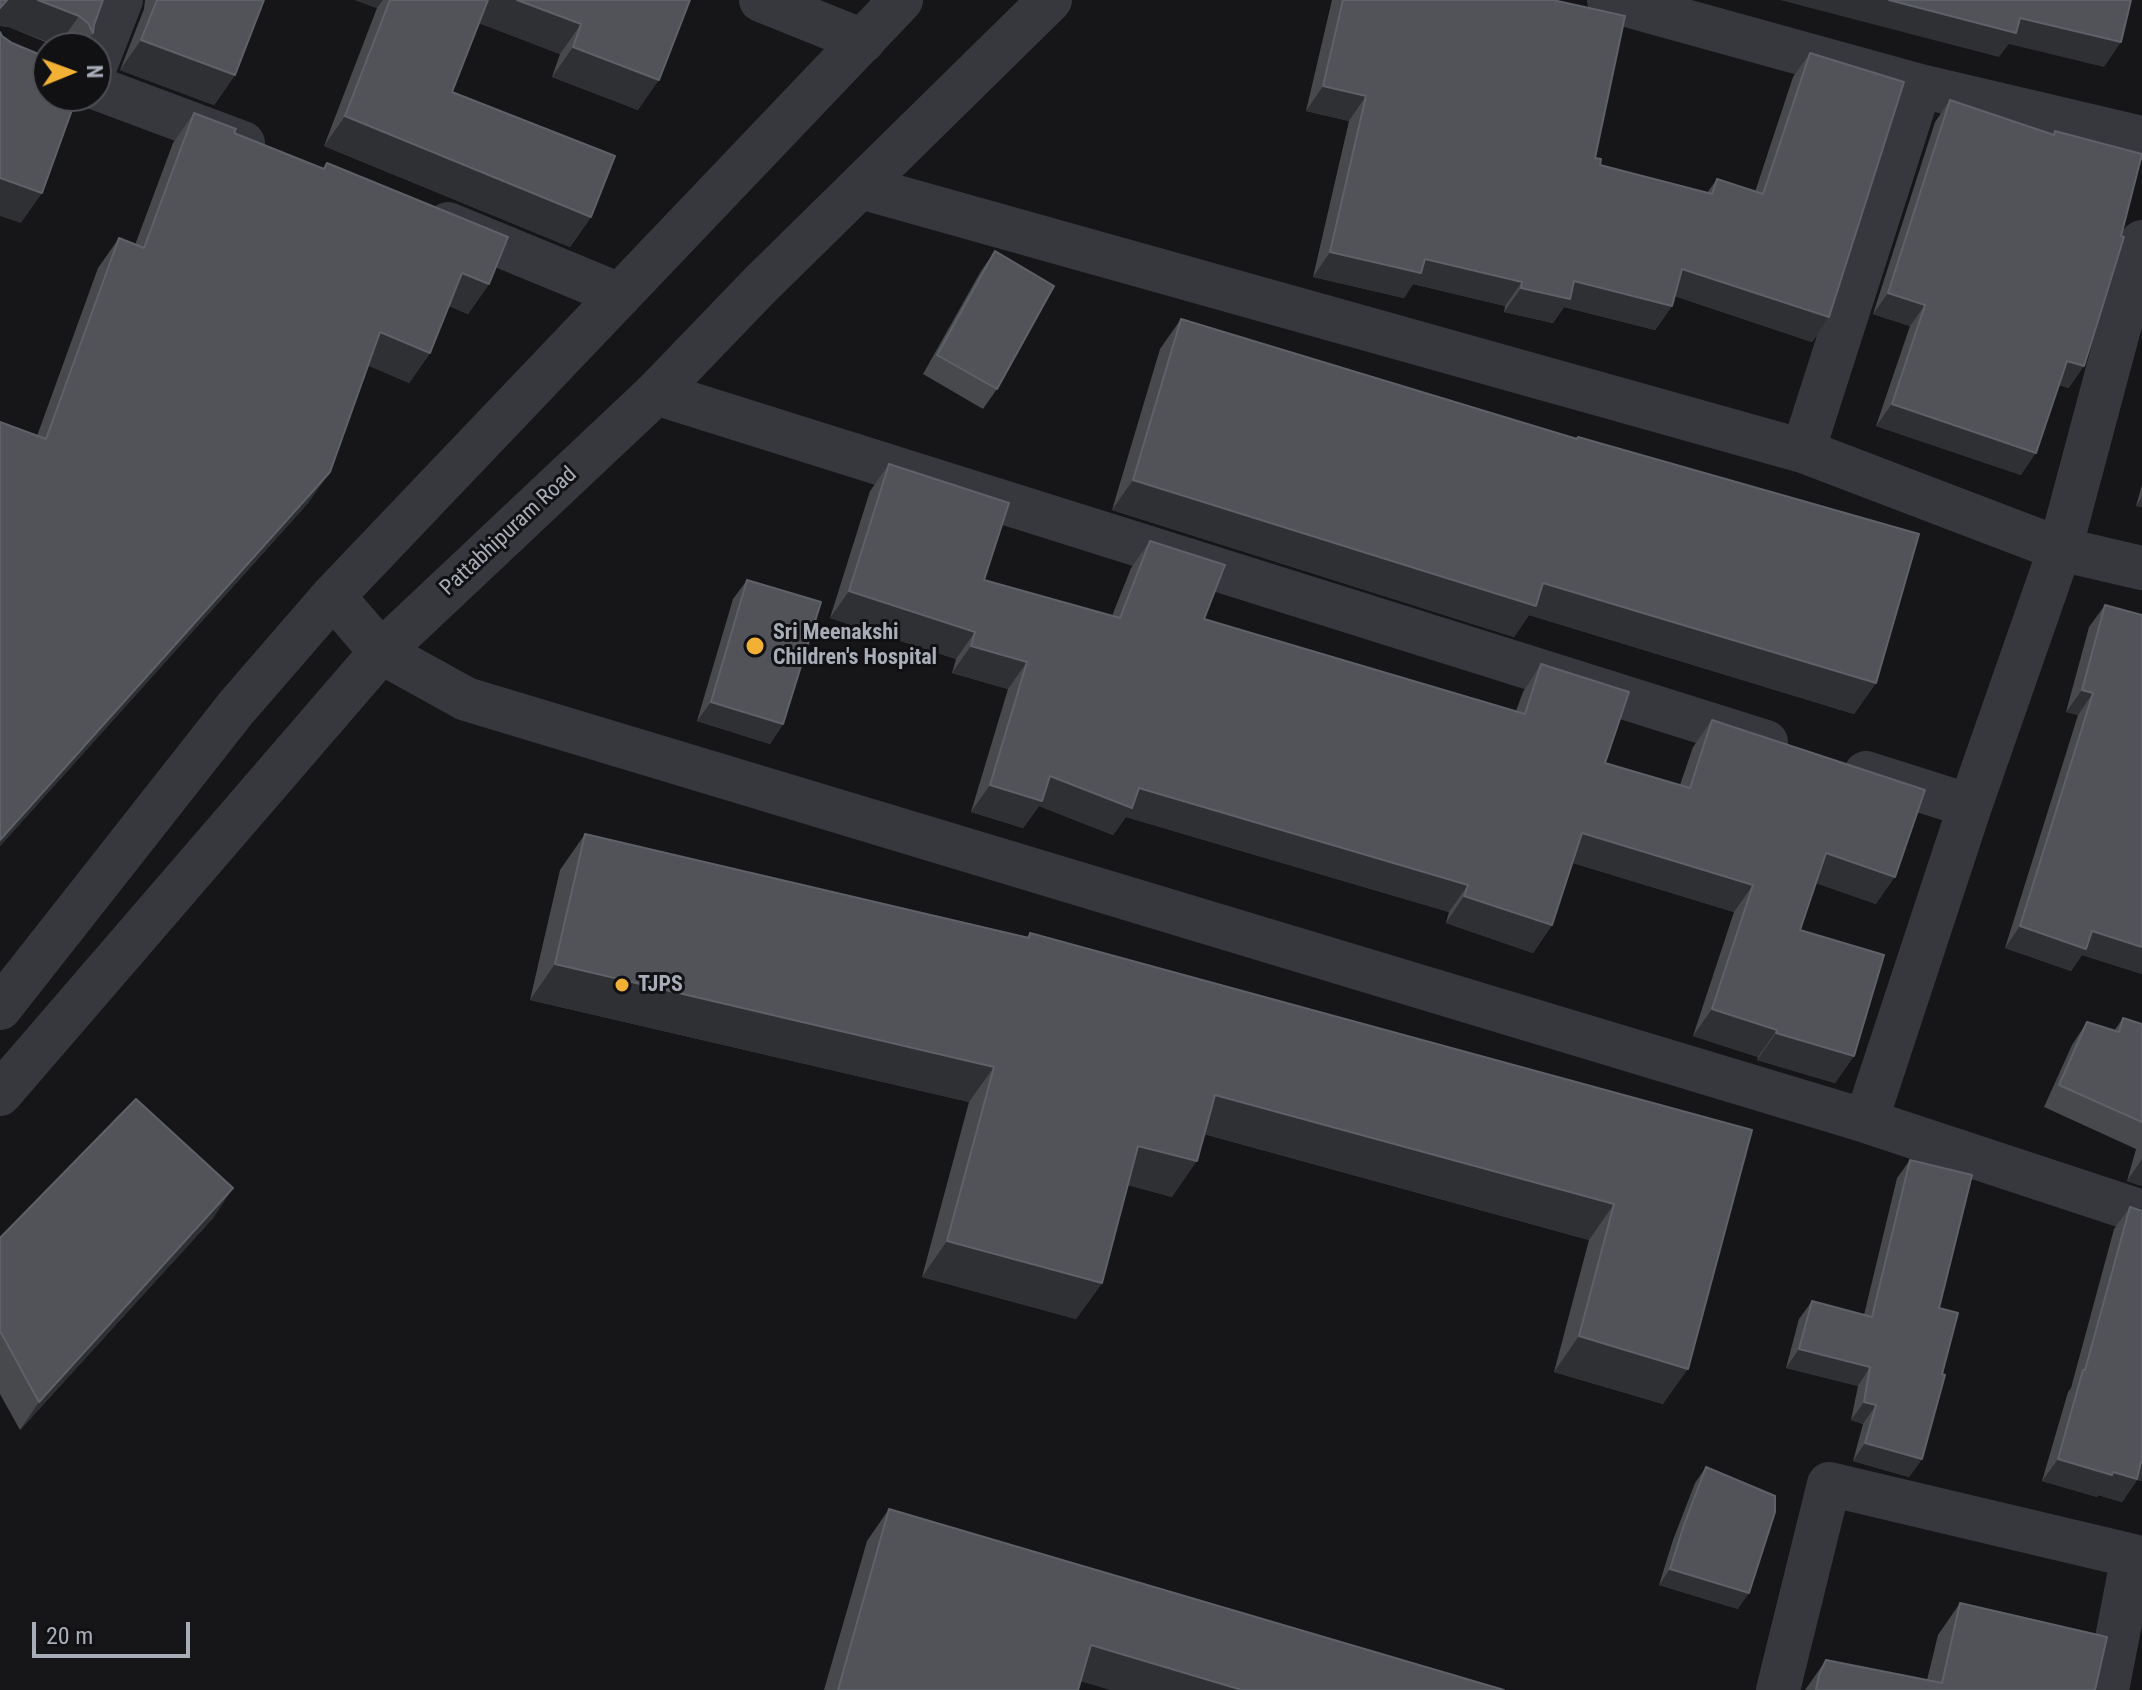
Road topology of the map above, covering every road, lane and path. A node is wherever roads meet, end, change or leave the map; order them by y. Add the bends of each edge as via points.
1 (121, 0) edge
2 (761, 0) edge
3 (901, 0) edge
4 (1050, 0) edge
5 (1609, 0) edge
6 (108, 32) edge
7 (863, 41) junction
8 (1920, 86) junction
9 (112, 94) edge
10 (2142, 138) edge
11 (274, 155) edge
12 (861, 187) junction
13 (419, 212) edge
14 (2142, 242) edge
15 (620, 295) junction
16 (656, 393) junction
17 (1803, 451) junction
18 (2060, 549) junction
19 (2142, 568) edge
20 (333, 596) junction
21 (381, 652) junction
22 (1970, 806) junction
23 (0, 1008) edge
24 (0, 1094) edge
25 (1866, 1121) junction
26 (2142, 1212) edge
27 (1778, 1690) edge
28 (2107, 1690) edge

1 - 6 street
2 - 7 street
3 - 7 street
4 - 12 street, Pattabhipuram Road
5 - 8 street
7 - 15 street
8 - 10 street
8 - 17 street
9 - 11 street
12 - 16 street, Pattabhipuram Road
12 - 17 street
13 - 15 street
14 - 18 street
15 - 20 street
16 - 21 street, Pattabhipuram Road
16 - 22 street
17 - 18 street
18 - 19 street
18 - 22 street
20 - 21 street
20 - 23 street via 236,708
21 - 24 street, Pattabhipuram Road
21 - 25 street via 466,699
22 - 25 street
25 - 26 street
27 - 28 street via 1829,1484 2133,1556

